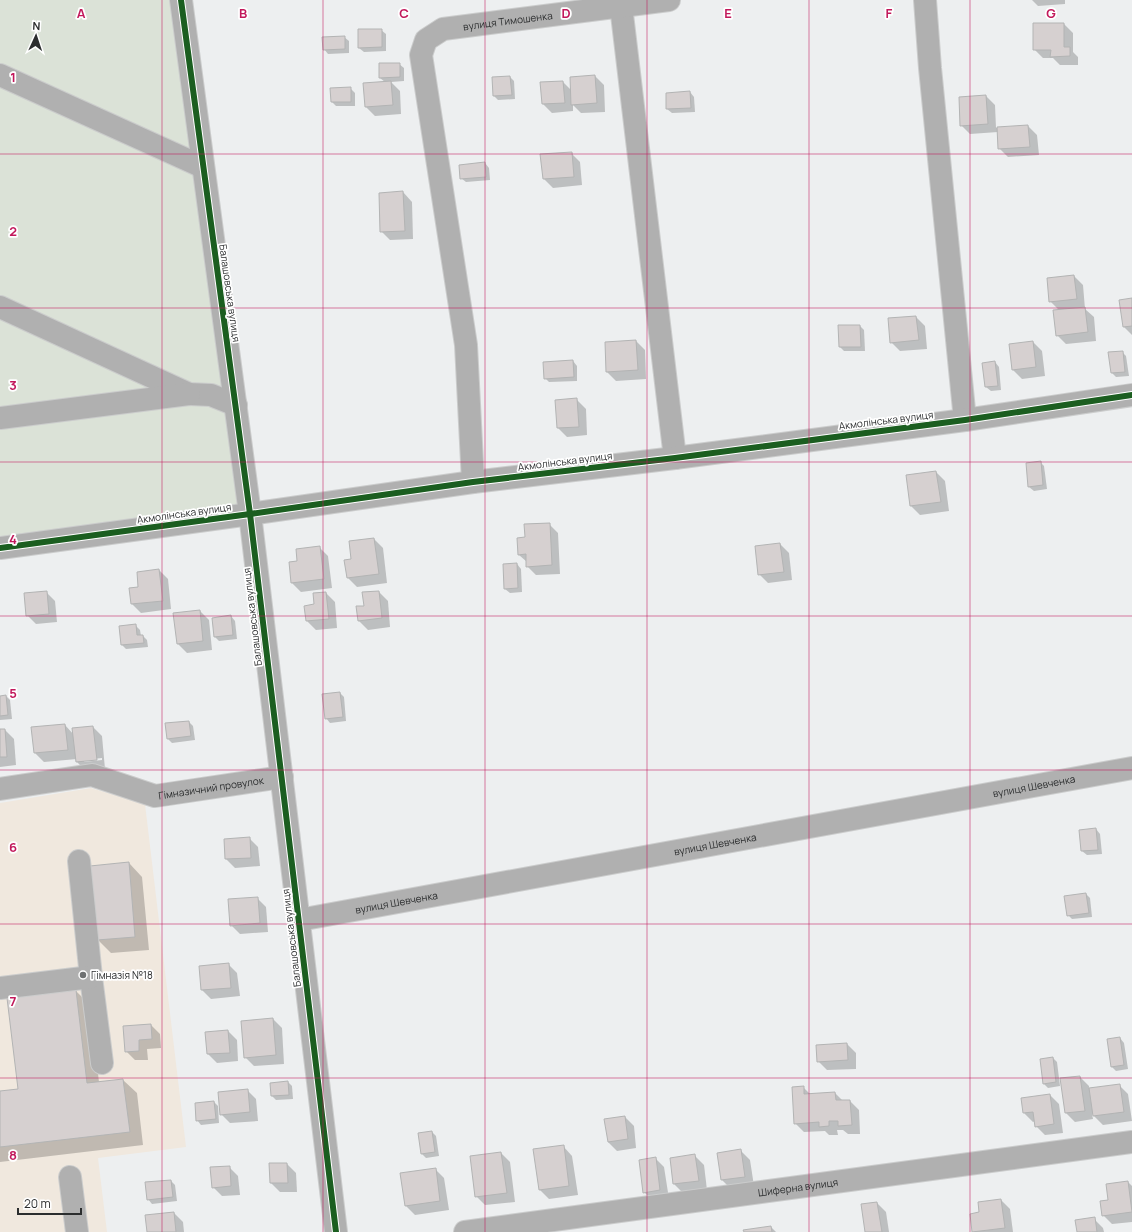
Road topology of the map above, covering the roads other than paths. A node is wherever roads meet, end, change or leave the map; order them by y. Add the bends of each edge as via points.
1 (181, 0) edge
2 (669, 0) edge
3 (925, 0) edge
4 (622, 6) junction
5 (0, 75) edge
6 (203, 167) junction
7 (0, 307) edge
8 (189, 394) junction
9 (1132, 396) edge
10 (236, 405) junction
11 (0, 418) edge
12 (965, 420) junction
13 (675, 458) junction
14 (472, 482) junction
15 (250, 514) junction
16 (0, 548) edge
17 (1132, 768) edge
18 (282, 777) junction
19 (0, 789) edge
20 (79, 861) dead end
21 (299, 920) junction
22 (91, 977) junction
23 (0, 988) edge
24 (102, 1063) dead end
25 (1132, 1142) edge
26 (70, 1177) dead end
27 (76, 1232) edge
28 (336, 1232) edge
29 (465, 1232) edge

1 - 6 street, Балашовська вулиця
2 - 4 street, вулиця Тимошенка
3 - 12 street via 930,76
4 - 13 street
4 - 14 street, вулиця Тимошенка via 443,29 426,40 421,54 466,345
5 - 6 street
6 - 10 street, Балашовська вулиця
7 - 8 street
8 - 10 street via 211,395
8 - 11 street
9 - 12 street, Акмолінська вулиця
10 - 15 street, Балашовська вулиця
12 - 13 street, Акмолінська вулиця
13 - 14 street, Акмолінська вулиця
14 - 15 street, Акмолінська вулиця
15 - 16 street, Акмолінська вулиця
15 - 18 street, Балашовська вулиця
17 - 21 street, вулиця Шевченка
18 - 19 street, Гімназичний провулок via 155,796 92,775
18 - 21 street, Балашовська вулиця
20 - 22 street
21 - 28 street, Балашовська вулиця
22 - 23 street
22 - 24 street
25 - 29 street, Шиферна вулиця
26 - 27 street

